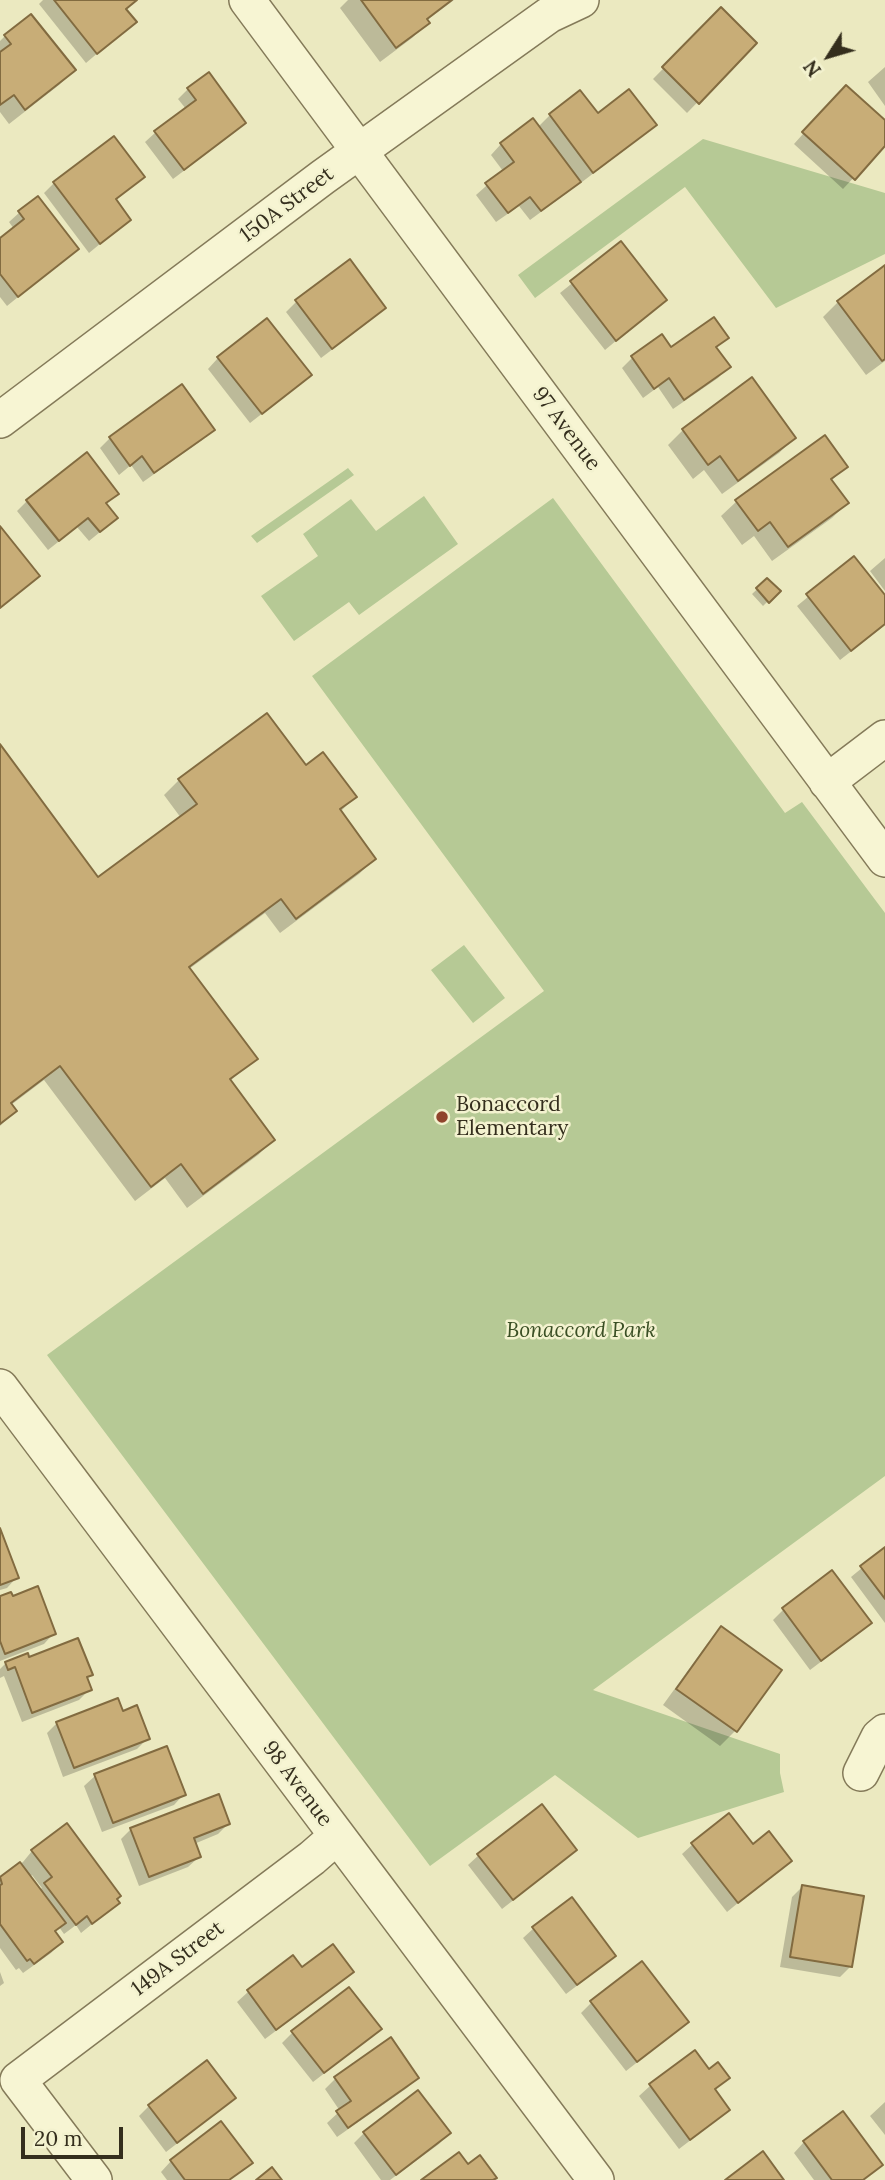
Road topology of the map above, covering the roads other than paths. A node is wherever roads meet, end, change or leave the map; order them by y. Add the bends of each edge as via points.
1 (247, 0) edge
2 (581, 0) edge
3 (359, 151) junction
4 (0, 420) edge
5 (885, 738) edge
6 (827, 782) junction
7 (885, 859) edge
8 (0, 1387) edge
9 (885, 1732) edge
10 (861, 1773) dead end
11 (336, 1837) junction
12 (9, 2080) edge
13 (94, 2180) edge
14 (596, 2180) edge

1 - 3 street, 97 Avenue
2 - 3 street, 150A Street via 549,15
3 - 4 street, 150A Street
3 - 6 street, 97 Avenue
5 - 6 street
6 - 7 street, 97 Avenue
8 - 11 street, 98 Avenue
9 - 10 street
11 - 12 street, 149A Street
11 - 14 street, 98 Avenue
12 - 13 street

